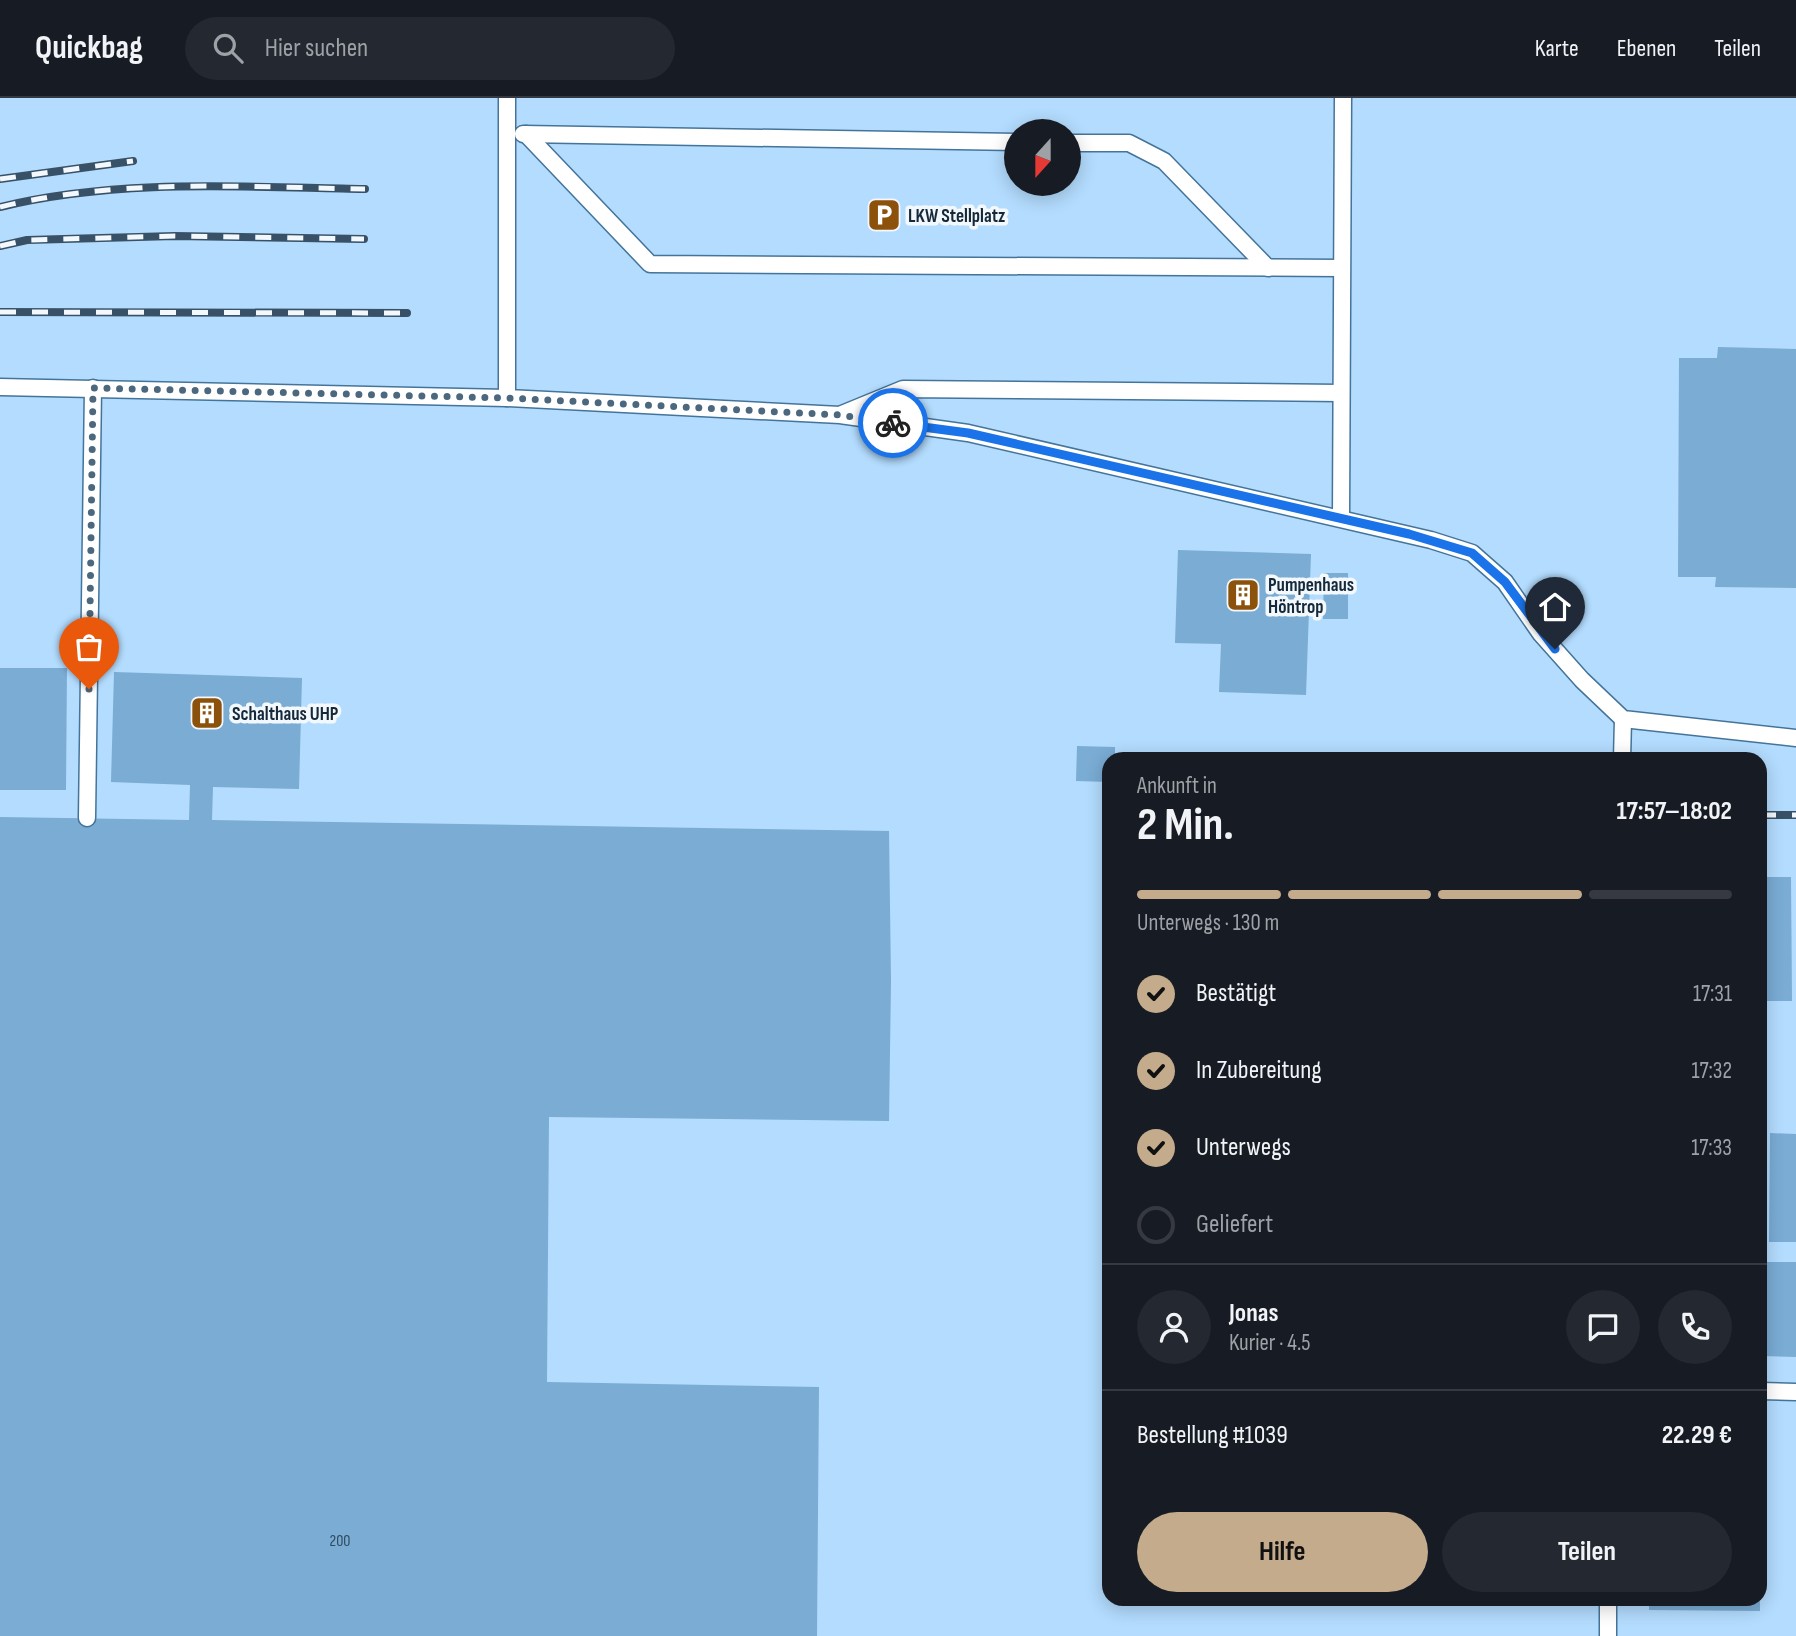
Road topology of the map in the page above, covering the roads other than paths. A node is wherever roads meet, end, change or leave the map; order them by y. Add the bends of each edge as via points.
1 (507, 98) edge
2 (1343, 98) edge
3 (507, 131) junction
4 (526, 134) junction
5 (1004, 142) edge
6 (1082, 143) edge
7 (1268, 268) junction
8 (1341, 268) junction
9 (0, 387) edge
10 (93, 388) junction
11 (1341, 393) junction
12 (507, 398) junction
13 (840, 415) junction
14 (1341, 519) junction
15 (1623, 719) junction
16 (1796, 738) edge
17 (1622, 752) edge
18 (87, 818) dead end
19 (1767, 1391) edge
20 (1796, 1392) edge
21 (1608, 1606) edge
22 (1608, 1636) edge

1 - 3 lane
2 - 8 lane
3 - 4 lane
3 - 12 lane
4 - 5 lane
4 - 7 lane via 650,264
6 - 7 lane via 1129,144 1164,161
7 - 8 lane
8 - 11 lane
9 - 10 lane
10 - 12 lane
10 - 18 lane
11 - 13 lane via 903,389
11 - 14 lane
12 - 13 lane
13 - 14 lane via 968,433
14 - 15 lane via 1472,553 1505,582 1541,634
15 - 16 lane
15 - 17 lane
19 - 20 lane
21 - 22 lane

